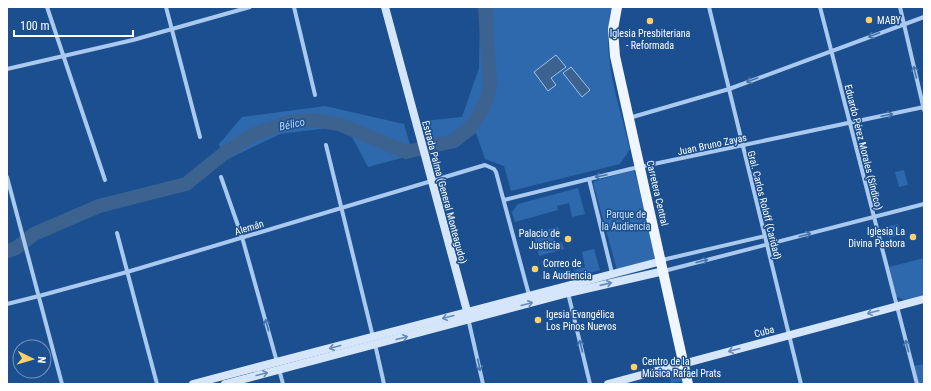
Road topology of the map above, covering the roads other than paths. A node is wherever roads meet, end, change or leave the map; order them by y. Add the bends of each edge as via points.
1 (47, 7) edge
2 (166, 7) edge
3 (250, 7) edge
4 (294, 7) edge
5 (384, 7) edge
6 (617, 7) edge
7 (709, 7) edge
8 (820, 7) edge
9 (900, 7) edge
10 (924, 17) edge
11 (904, 24) junction
12 (171, 28) junction
13 (832, 52) junction
14 (63, 56) junction
15 (7, 70) edge
16 (729, 88) junction
17 (315, 95) dead end
18 (924, 108) edge
19 (628, 118) junction
20 (849, 123) junction
21 (200, 137) dead end
22 (326, 145) dead end
23 (743, 146) junction
24 (640, 167) junction
25 (7, 177) edge
26 (221, 177) dead end
27 (589, 178) junction
28 (105, 180) dead end
29 (432, 181) junction
30 (504, 200) junction
31 (924, 204) edge
32 (342, 208) junction
33 (874, 217) junction
34 (117, 233) dead end
35 (765, 236) junction
36 (242, 237) junction
37 (767, 245) junction
38 (662, 260) junction
39 (664, 271) junction
40 (127, 272) junction
41 (612, 273) junction
42 (568, 293) junction
43 (528, 295) junction
44 (39, 296) junction
45 (924, 298) edge
46 (7, 304) edge
47 (896, 306) junction
48 (468, 316) junction
49 (789, 335) junction
50 (374, 341) junction
51 (684, 363) junction
52 (278, 366) junction
53 (62, 384) edge
54 (157, 384) edge
55 (193, 384) edge
56 (224, 384) edge
57 (283, 384) edge
58 (384, 384) edge
59 (483, 384) edge
60 (590, 384) edge
61 (608, 384) edge
62 (688, 384) edge
63 (801, 384) edge
64 (917, 384) edge

1 - 14 street
2 - 12 street
3 - 12 street
4 - 17 street
5 - 29 main road, Estrada Palma (General Monteagudo)
6 - 19 main road, Carretera Central via 613,29 615,56
7 - 16 street, Gral. Carlos Roloff (Caridad)
8 - 13 street, Eduardo Pérez Morales (Síndico)
9 - 11 street
10 - 11 street
11 -> 13 street
18 -> 11 street
12 - 14 street via 133,40
12 - 21 street
13 -> 16 street
13 - 20 street, Eduardo Pérez Morales (Síndico)
14 - 15 street
14 - 28 street
16 - 19 street
16 - 23 street, Gral. Carlos Roloff (Caridad)
20 -> 18 street, Juan Bruno Zayas
19 - 24 main road, Carretera Central
20 - 23 street, Juan Bruno Zayas
20 - 33 street, Eduardo Pérez Morales (Síndico)
22 - 32 street
23 - 24 street, Juan Bruno Zayas
23 - 35 street, Gral. Carlos Roloff (Caridad)
24 -> 27 street, Juan Bruno Zayas
24 - 38 main road, Carretera Central
25 - 44 street
26 - 36 street
27 - 30 street, Juan Bruno Zayas
27 - 41 street
29 - 30 street, Alemán via 485,165 494,168
29 - 32 street, Alemán
29 - 48 main road, Estrada Palma (General Monteagudo)
30 - 43 street
31 - 33 street
32 - 36 street, Alemán
32 - 50 street
37 -> 33 street
33 - 47 street, Eduardo Pérez Morales (Síndico)
34 - 40 street
35 - 37 street, Gral. Carlos Roloff (Caridad)
35 - 38 street
36 - 40 street, Alemán
52 -> 36 street
39 -> 37 street
37 - 49 street, Gral. Carlos Roloff (Caridad)
38 - 39 main road, Carretera Central
38 - 41 main road
42 -> 39 main road
39 - 51 main road, Carretera Central
40 - 44 street, Alemán
40 - 54 street
41 - 43 main road
48 -> 42 main road
60 -> 42 street
43 - 48 main road
44 - 46 street, Alemán
44 - 53 street
45 - 47 main road, Cuba
47 -> 49 main road, Cuba
64 -> 47 street, Eduardo Pérez Morales (Síndico)
48 - 50 main road
48 -> 59 street, Estrada Palma (General Monteagudo)
49 -> 51 main road, Cuba
49 - 63 street, Gral. Carlos Roloff (Caridad)
50 - 52 main road
50 - 58 street
51 - 61 main road, Cuba
51 - 62 main road, Carretera Central
52 - 55 main road
56 -> 52 main road
52 - 57 street

